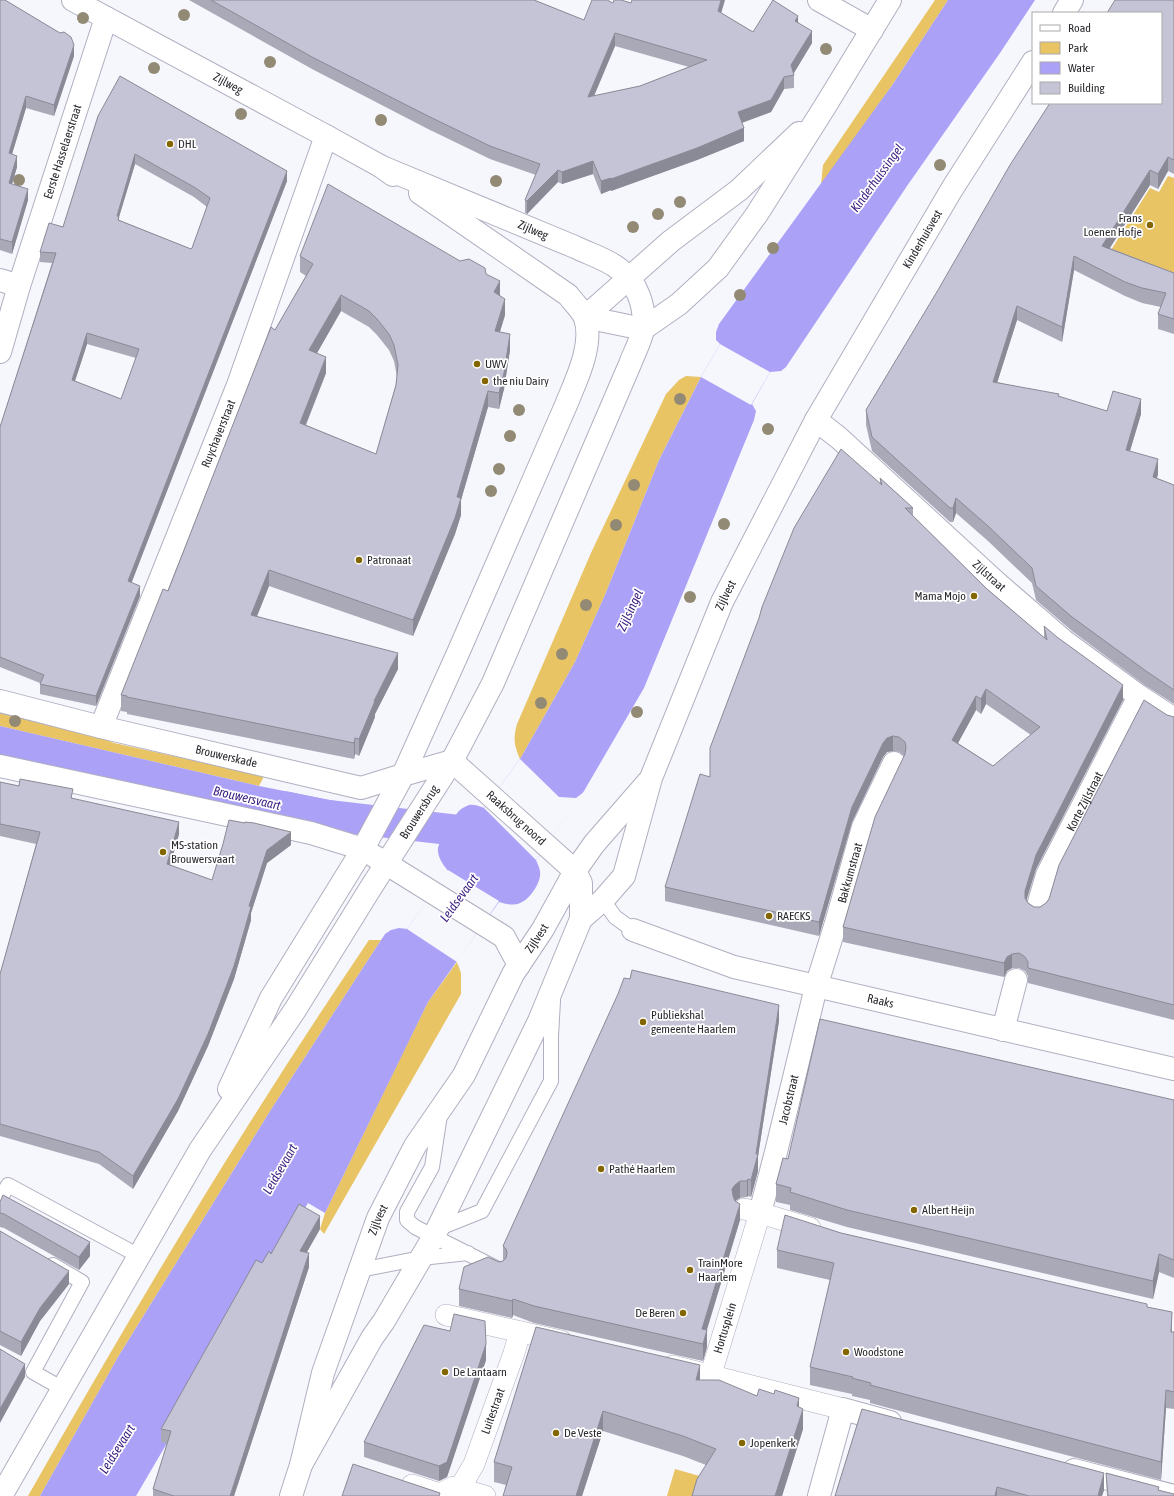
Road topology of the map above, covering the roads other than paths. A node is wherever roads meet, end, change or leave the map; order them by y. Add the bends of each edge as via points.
1 (74, 0) edge
2 (819, 0) edge
3 (890, 0) edge
4 (1072, 0) edge
5 (1065, 12) edge
6 (106, 18) junction
7 (872, 30) junction
8 (1032, 64) edge
9 (824, 108) junction
10 (326, 136) junction
11 (382, 167) junction
12 (628, 278) junction
13 (10, 283) edge
14 (585, 317) junction
15 (643, 329) junction
16 (0, 352) edge
17 (816, 420) junction
18 (1139, 696) junction
19 (0, 701) edge
20 (1174, 718) edge
21 (101, 727) junction
22 (452, 761) junction
23 (894, 763) dead end
24 (0, 766) edge
25 (403, 775) junction
26 (651, 778) junction
27 (368, 840) junction
28 (561, 858) junction
29 (387, 863) junction
30 (603, 900) junction
31 (1037, 909) edge
32 (581, 919) junction
33 (543, 930) junction
34 (633, 930) joint
35 (504, 937) junction
36 (519, 965) junction
37 (1016, 980) dead end
38 (554, 982) junction
39 (816, 987) junction
40 (1003, 1030) junction
41 (1174, 1069) edge
42 (440, 1111) junction
43 (200, 1150) junction
44 (0, 1200) edge
45 (752, 1211) junction
46 (436, 1233) junction
47 (830, 1235) edge
48 (468, 1253) junction
49 (139, 1256) junction
50 (421, 1258) junction
51 (41, 1259) edge
52 (360, 1270) junction
53 (499, 1270) edge
54 (446, 1315) dead end
55 (520, 1332) junction
56 (581, 1345) edge
57 (657, 1362) edge
58 (20, 1364) edge
59 (33, 1372) junction
60 (707, 1374) junction
61 (63, 1389) junction
62 (843, 1410) junction
63 (909, 1427) edge
64 (301, 1465) junction
65 (1055, 1465) edge
66 (395, 1480) edge
67 (459, 1492) edge
68 (1, 1496) edge
69 (291, 1496) edge
70 (485, 1496) edge
71 (818, 1496) edge
72 (1174, 1496) edge

1 - 6 main road, Zijlweg
2 - 7 main road
3 - 7 main road
4 - 5 main road
6 - 10 main road, Zijlweg
6 - 13 main road, Eerste Hasselaerstraat
7 - 9 main road
8 - 17 main road, Kinderhuisvest via 952,189
9 - 12 main road via 739,190 686,229
9 - 15 main road via 757,214 718,268 679,304
10 - 11 main road, Zijlweg
10 - 21 main road, Ruychaverstraat via 238,385
11 - 12 main road, Zijlweg via 606,261
11 - 14 main road, Zijlweg via 568,295
12 - 14 main road
12 - 15 main road, Zijlweg via 639,294
13 - 16 main road, Eerste Hasselaerstraat
14 - 15 main road
14 - 25 main road via 588,336 584,358 566,405
15 - 22 main road via 493,683
17 - 18 main road, Zijlstraat via 840,438 997,583 1064,641
17 - 26 main road, Zijlvest via 722,602
18 - 20 main road, Zijlstraat
18 - 31 main road, Korte Zijlstraat via 1047,875
19 - 21 main road, Brouwerskade
21 - 25 main road, Brouwerskade via 361,788
22 - 25 main road, Brouwerskade
22 - 28 main road, Raaksbrug noord
22 - 29 main road, Brouwersbrug
23 - 39 main road, Bakkumstraat via 863,828
24 - 27 main road via 304,832
25 - 27 main road
26 - 28 main road, Zijlvest via 594,844
26 - 30 main road, Zijlvest via 624,876
27 - 29 main road
27 - 43 main road via 271,998
28 - 32 main road via 581,883
28 - 33 main road, Zijlvest
29 - 35 main road
29 - 43 main road via 296,1010
30 - 32 main road, Zijlvest
30 - 34 lane, Raaks via 615,917
32 - 33 main road
32 - 38 main road, Zijlvest
33 - 35 main road
33 - 36 main road, Zijlvest
34 - 39 main road, Raaks via 734,967
35 - 36 main road
36 - 42 main road, Zijlvest via 464,1075
37 - 40 main road
38 - 46 main road, Zijlvest via 539,1021
38 - 46 lane via 551,1081 482,1211
39 - 40 main road, Raaks
39 - 45 main road, Jacobstraat via 778,1144
40 - 41 main road, Raaks
42 - 46 lane via 432,1166 407,1212 407,1220 415,1227
42 - 52 main road, Zijlvest via 416,1146 378,1218
43 - 49 main road
44 - 49 lane via 8,1185
45 - 47 street
45 - 60 street, Hortusplein
46 - 48 lane
46 - 50 main road, Zijlvest
48 - 50 lane
48 - 53 lane
49 - 61 main road
50 - 52 lane
50 - 64 main road, Zijlvest via 372,1338
51 - 59 lane via 82,1282
52 - 64 main road, Zijlvest via 323,1373
54 - 55 street
55 - 56 street
55 - 67 street, Luitestraat via 474,1464
57 - 60 street
58 - 59 lane
59 - 61 lane
60 - 62 street
61 - 68 main road
62 - 63 main road
62 - 71 main road
64 - 69 main road
65 - 72 main road
66 - 67 street via 440,1494 454,1487
67 - 70 street

